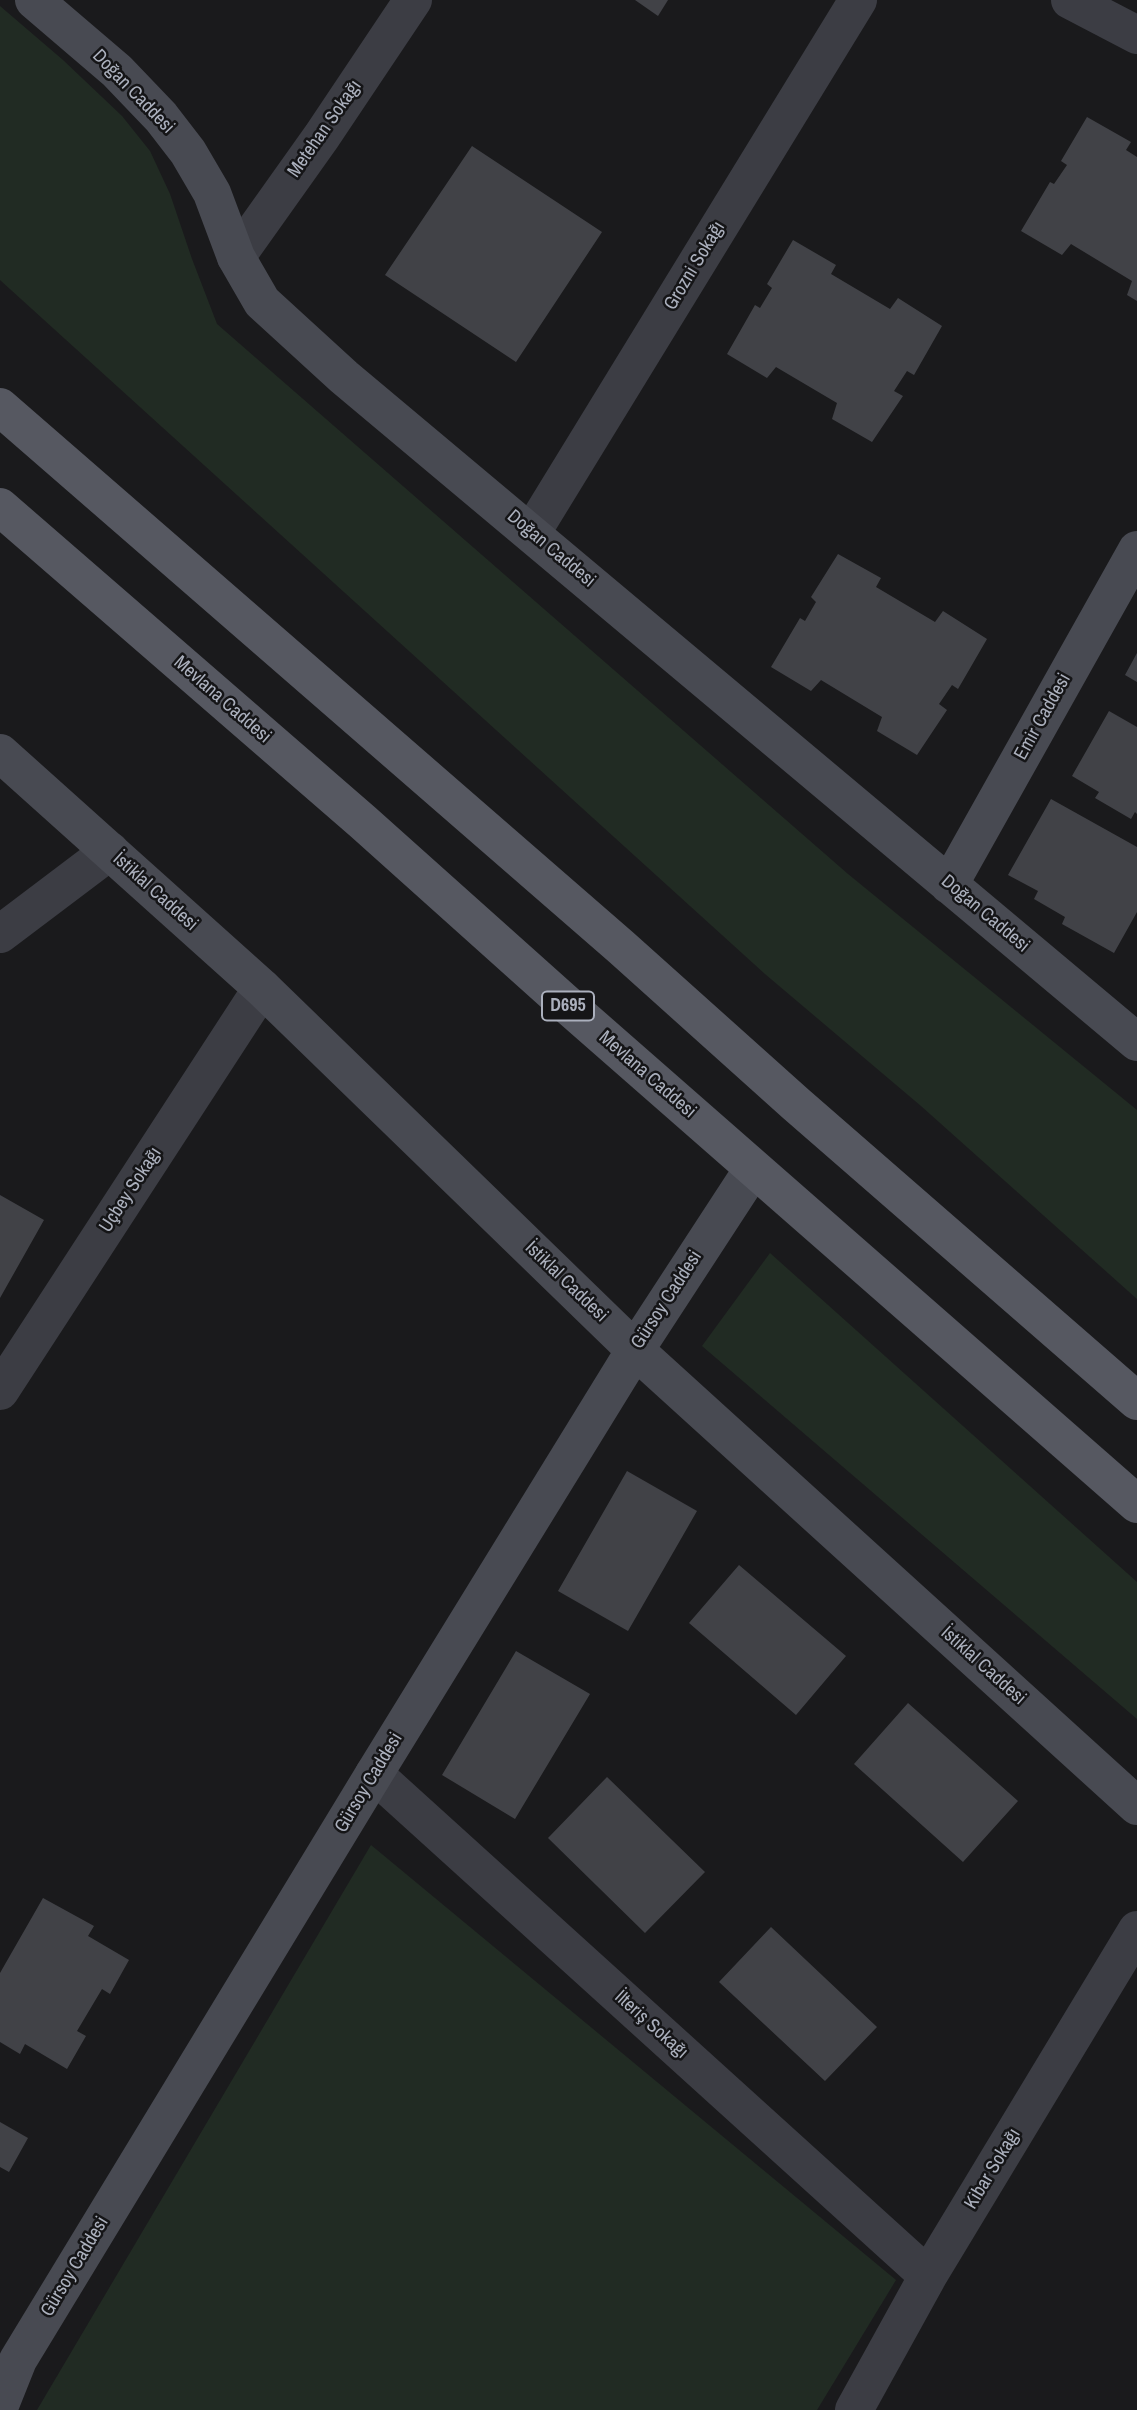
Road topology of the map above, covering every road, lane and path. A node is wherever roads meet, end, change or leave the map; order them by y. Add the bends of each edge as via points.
1 (34, 0) edge
2 (413, 0) edge
3 (858, 0) edge
4 (1070, 0) edge
5 (1137, 35) edge
6 (236, 257) junction
7 (0, 407) edge
8 (0, 507) edge
9 (532, 532) junction
10 (1137, 550) edge
11 (0, 753) edge
12 (110, 851) junction
13 (949, 884) junction
14 (0, 934) edge
15 (262, 988) junction
16 (1137, 1042) edge
17 (753, 1169) junction
18 (635, 1350) junction
19 (0, 1391) edge
20 (1137, 1401) edge
21 (1137, 1504) edge
22 (374, 1774) junction
23 (1137, 1806) edge
24 (1137, 1930) edge
25 (928, 2276) junction
26 (9, 2354) edge
27 (0, 2405) edge
28 (854, 2410) edge

1 - 6 street, Doğan Caddesi via 117,71 162,117 212,193
2 - 6 street, Metehan Sokağı
3 - 9 street, Grozni Sokağı
4 - 5 street
6 - 9 street, Doğan Caddesi via 262,302 344,377
7 - 20 main road
8 - 17 main road, Mevlana Caddesi / D695
9 - 13 street, Doğan Caddesi
10 - 13 street, Emir Caddesi
11 - 12 street, İstiklal Caddesi
12 - 14 street
12 - 15 street, İstiklal Caddesi
13 - 16 street, Doğan Caddesi
15 - 18 street, İstiklal Caddesi
15 - 19 street, Uçbey Sokağı
17 - 18 street, Gürsoy Caddesi
17 - 21 main road, Mevlana Caddesi / D695
18 - 22 street, Gürsoy Caddesi
18 - 23 street, İstiklal Caddesi
22 - 25 street, İlteriş Sokağı
22 - 26 street, Gürsoy Caddesi
24 - 25 street, Kibar Sokağı
25 - 28 street, Kibar Sokağı
26 - 27 street, Gürsoy Caddesi

